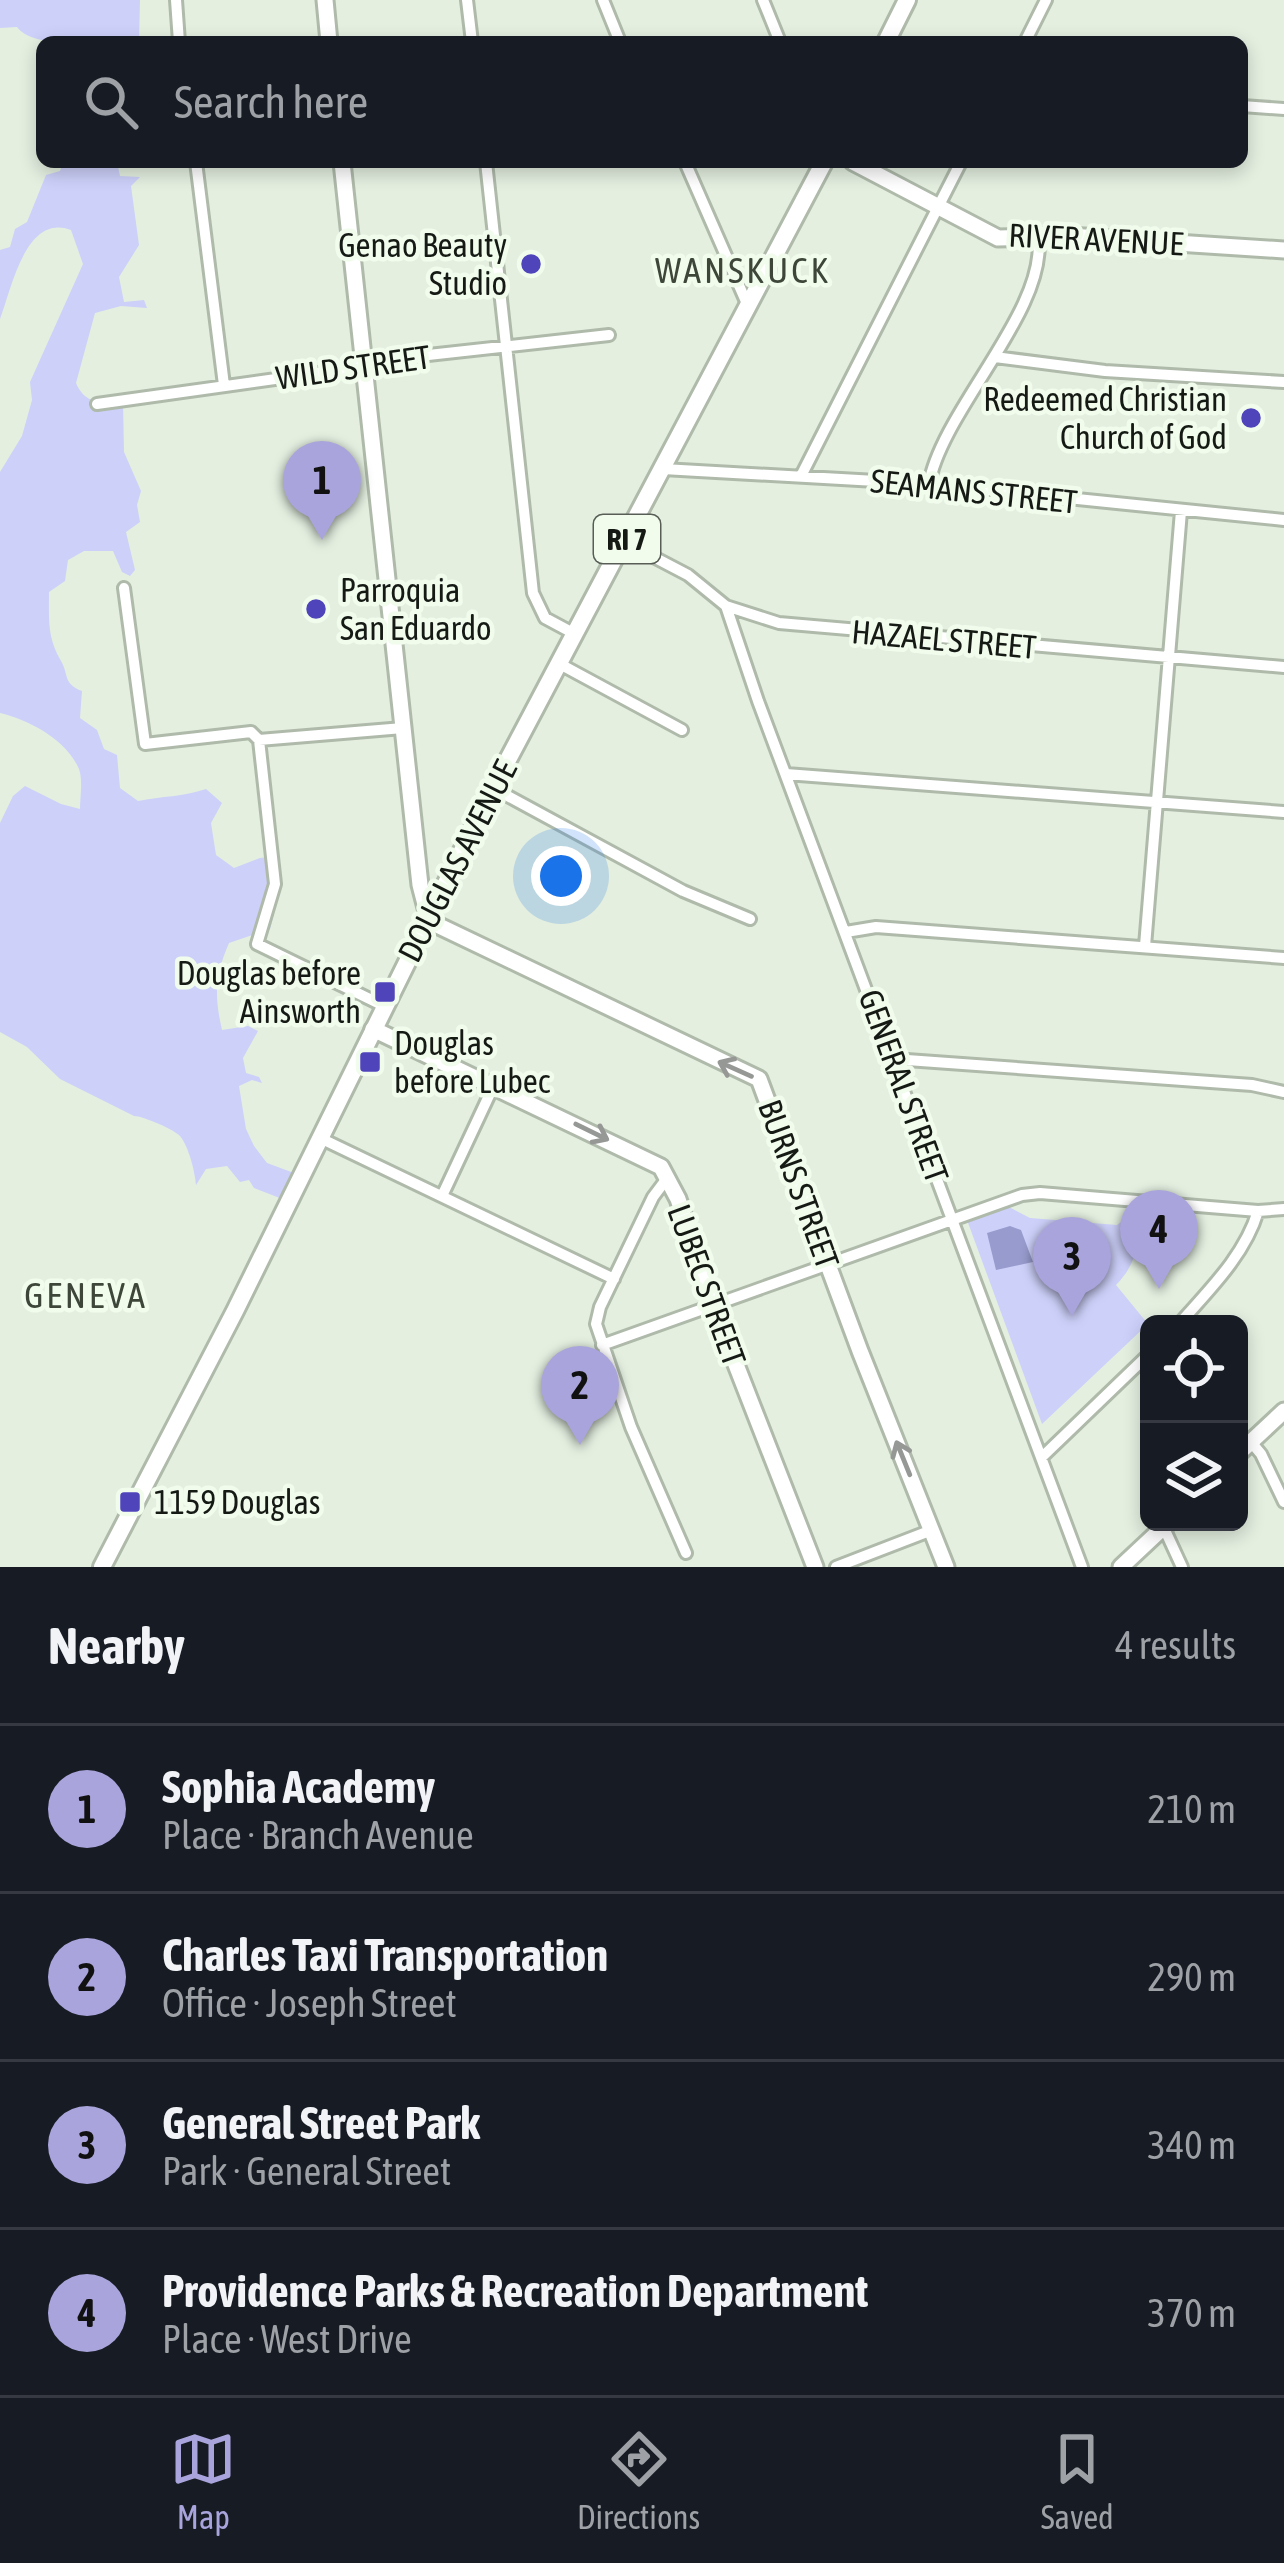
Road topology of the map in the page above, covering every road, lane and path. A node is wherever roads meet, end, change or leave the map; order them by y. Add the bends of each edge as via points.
1 (176, 0) edge
2 (325, 0) edge
3 (466, 0) edge
4 (604, 0) edge
5 (764, 0) edge
6 (908, 0) edge
7 (1046, 0) edge
8 (472, 35) edge
9 (179, 36) edge
10 (328, 36) edge
11 (618, 36) edge
12 (778, 36) edge
13 (889, 36) edge
14 (1028, 36) edge
15 (1248, 106) edge
16 (1284, 109) edge
17 (197, 168) edge
18 (343, 168) edge
19 (487, 168) edge
20 (688, 168) edge
21 (821, 168) edge
22 (864, 168) edge
23 (958, 168) edge
24 (936, 207) junction
25 (1038, 236) junction
26 (1284, 250) edge
27 (748, 306) junction
28 (609, 335) dead end
29 (505, 346) junction
30 (994, 357) junction
31 (364, 365) junction
32 (1284, 382) edge
33 (224, 386) junction
34 (98, 404) dead end
35 (663, 469) junction
36 (801, 476) junction
37 (929, 484) junction
38 (1181, 511) junction
39 (1284, 520) edge
40 (625, 542) junction
41 (124, 588) dead end
42 (727, 606) junction
43 (573, 633) junction
44 (1170, 658) junction
45 (558, 663) junction
46 (1284, 667) edge
47 (403, 728) junction
48 (682, 730) dead end
49 (259, 740) junction
50 (786, 774) junction
51 (494, 788) junction
52 (1158, 801) junction
53 (1284, 812) edge
54 (428, 916) junction
55 (750, 919) dead end
56 (846, 932) junction
57 (1145, 946) junction
58 (1284, 958) edge
59 (384, 1006) junction
60 (373, 1029) junction
61 (892, 1059) junction
62 (494, 1085) junction
63 (1284, 1092) edge
64 (320, 1138) junction
65 (665, 1181) junction
66 (442, 1196) junction
67 (1284, 1209) edge
68 (1258, 1211) junction
69 (953, 1217) junction
70 (826, 1262) junction
71 (614, 1279) junction
72 (712, 1304) junction
73 (1188, 1315) edge
74 (602, 1345) junction
75 (1140, 1363) edge
76 (1284, 1411) edge
77 (1248, 1445) edge
78 (1248, 1449) edge
79 (1042, 1457) junction
80 (1284, 1502) edge
81 (932, 1530) junction
82 (1160, 1531) edge
83 (1168, 1531) edge
84 (686, 1553) dead end
85 (102, 1567) edge
86 (815, 1567) edge
87 (836, 1567) edge
88 (946, 1567) edge
89 (1082, 1567) edge
90 (1121, 1567) edge
91 (1182, 1567) edge

1 - 9 street
2 - 10 street
3 - 8 street
4 - 11 street
5 - 12 street
6 - 13 main road
7 - 14 street
15 - 16 street
17 - 33 street
18 - 31 street
19 - 29 street
20 - 27 street
21 - 27 main road, DOUGLAS AVENUE / RI 7
22 - 24 street, RIVER AVENUE
23 - 24 street
24 - 25 street, RIVER AVENUE via 998,238
24 - 36 street
25 - 26 street, RIVER AVENUE
25 - 30 street via 1042,259
27 - 35 main road, DOUGLAS AVENUE / RI 7
28 - 29 street, WILD STREET
29 - 31 street, WILD STREET
29 - 43 street via 533,593 545,618
30 - 32 street
30 - 37 street
31 - 33 street, WILD STREET
31 - 47 street
33 - 34 street, WILD STREET
35 - 36 street, SEAMANS STREET
35 - 40 main road, DOUGLAS AVENUE / RI 7
36 - 37 street, SEAMANS STREET
37 - 38 street, SEAMANS STREET
38 - 39 street, SEAMANS STREET
38 - 44 street
40 - 42 street, HAZAEL STREET
40 - 43 main road, DOUGLAS AVENUE / RI 7
41 - 49 street via 145,744 251,732
42 - 44 street, HAZAEL STREET via 844,632
42 - 50 street, GENERAL STREET
43 - 45 main road, DOUGLAS AVENUE / RI 7
44 - 46 street, HAZAEL STREET
44 - 52 street
45 - 48 street
45 - 51 main road, DOUGLAS AVENUE / RI 7
47 - 49 street
47 - 54 street
49 - 59 street via 275,884 256,944
50 - 52 street
50 - 56 street, GENERAL STREET
51 - 54 main road, DOUGLAS AVENUE / RI 7
51 - 55 street
52 - 53 street
52 - 57 street
54 - 59 main road, DOUGLAS AVENUE / RI 7
70 -> 54 street, BURNS STREET via 759,1079
56 - 57 street via 876,927
56 - 61 street, GENERAL STREET
57 - 58 street
59 - 60 main road, DOUGLAS AVENUE / RI 7
60 - 62 street, LUBEC STREET
60 - 64 main road, DOUGLAS AVENUE / RI 7
61 - 63 street
61 - 69 street, GENERAL STREET
62 -> 65 street, LUBEC STREET via 649,1160
62 - 66 street
64 - 66 street
64 - 85 main road, DOUGLAS AVENUE / RI 7
65 - 71 street
65 - 72 street, LUBEC STREET
66 - 71 street
67 - 68 street
68 - 69 street via 1040,1193
68 - 73 street via 1252,1232
69 - 70 street
69 - 79 street, GENERAL STREET
70 - 72 street
81 -> 70 street, BURNS STREET
71 - 74 street via 596,1324
72 - 74 street
72 - 86 street, LUBEC STREET
74 - 84 street
75 - 79 street
76 - 77 street
78 - 80 street via 1261,1454
79 - 89 street, GENERAL STREET
81 - 87 street
81 - 88 street, BURNS STREET
82 - 90 street
83 - 91 street

